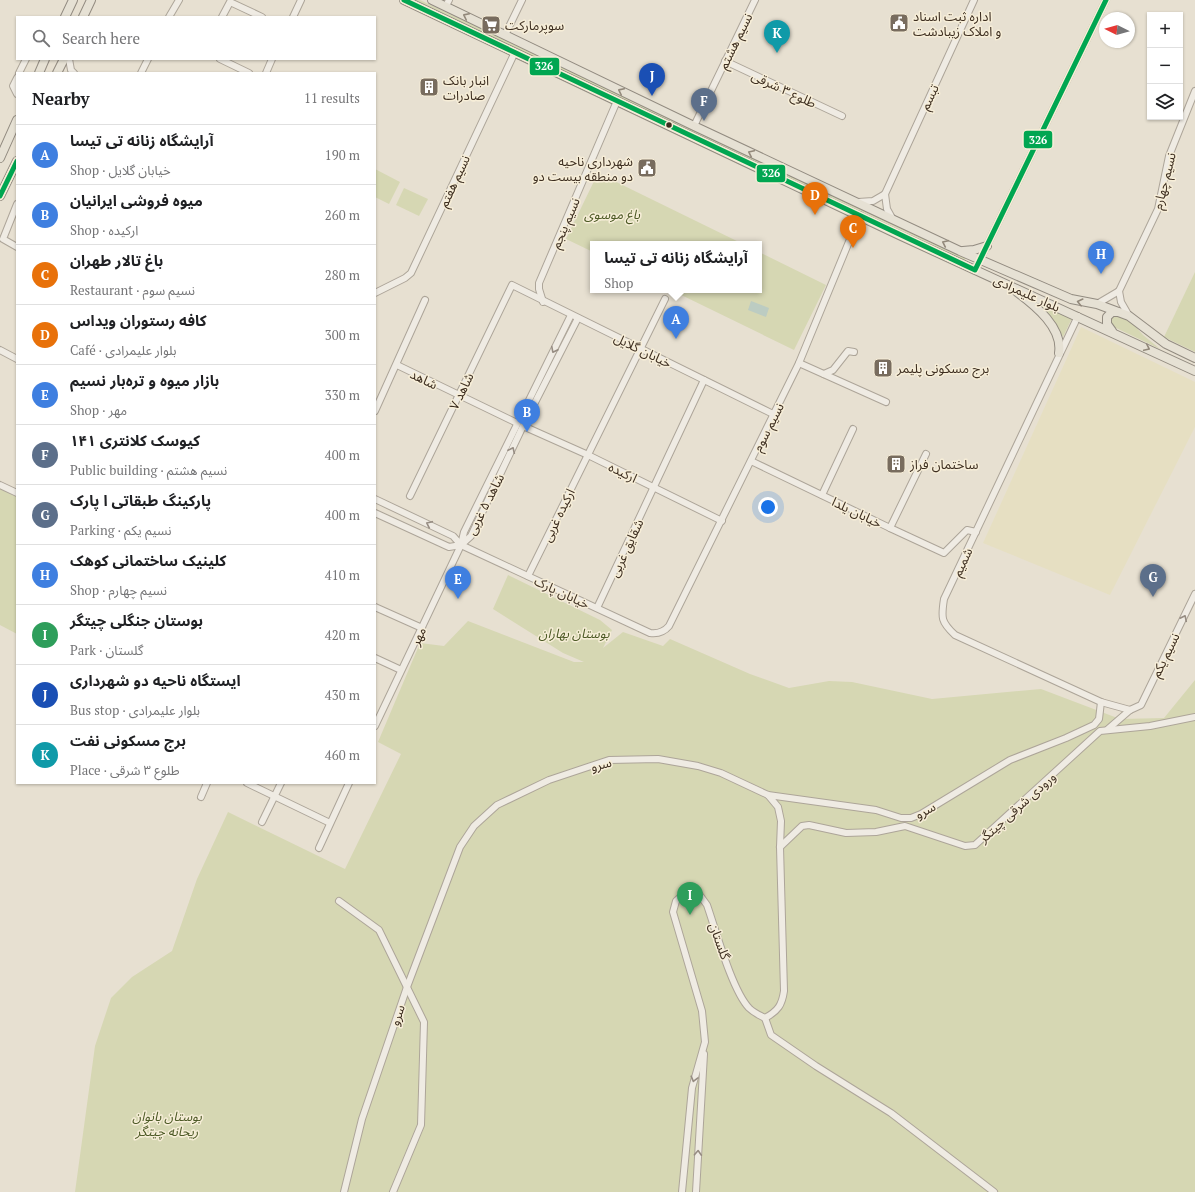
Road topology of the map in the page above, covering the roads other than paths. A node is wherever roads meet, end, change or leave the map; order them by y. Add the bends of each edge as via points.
1 (73, 0) edge
2 (91, 0) edge
3 (179, 0) edge
4 (301, 0) edge
5 (404, 0) edge
6 (432, 0) edge
7 (522, 0) edge
8 (754, 0) edge
9 (974, 0) edge
10 (1106, 0) edge
11 (448, 3) edge
12 (65, 16) edge
13 (83, 16) edge
14 (170, 16) edge
15 (223, 16) edge
16 (260, 16) edge
17 (293, 16) edge
18 (505, 35) junction
19 (515, 52) junction
20 (26, 60) edge
21 (46, 60) edge
22 (64, 60) edge
23 (68, 60) edge
24 (148, 60) edge
25 (222, 60) edge
26 (272, 60) edge
27 (725, 61) junction
28 (20, 72) edge
29 (40, 72) edge
30 (58, 72) edge
31 (74, 72) edge
32 (142, 72) edge
33 (247, 72) edge
34 (266, 72) edge
35 (16, 81) edge
36 (16, 91) edge
37 (1195, 91) edge
38 (617, 102) junction
39 (842, 116) dead end
40 (16, 122) edge
41 (694, 126) junction
42 (0, 158) edge
43 (16, 163) edge
44 (885, 194) junction
45 (0, 196) edge
46 (857, 202) junction
47 (16, 206) edge
48 (860, 216) junction
49 (892, 218) junction
50 (16, 246) edge
51 (988, 246) junction
52 (960, 251) junction
53 (981, 259) junction
54 (975, 270) junction
55 (1007, 284) junction
56 (512, 286) joint
57 (1119, 291) junction
58 (376, 292) edge
59 (665, 299) dead end
60 (425, 300) dead end
61 (543, 302) junction
62 (1097, 304) junction
63 (1118, 312) junction
64 (572, 315) junction
65 (1078, 316) junction
66 (1129, 316) junction
67 (578, 318) junction
68 (1112, 332) junction
69 (641, 349) junction
70 (0, 350) edge
71 (854, 352) dead end
72 (1059, 353) junction
73 (16, 358) edge
74 (1195, 358) edge
75 (799, 363) junction
76 (397, 365) junction
77 (1195, 371) edge
78 (824, 374) junction
79 (704, 380) junction
80 (459, 395) junction
81 (886, 402) dead end
82 (376, 409) edge
83 (775, 415) junction
84 (517, 423) junction
85 (523, 426) junction
86 (853, 429) dead end
87 (926, 454) dead end
88 (588, 455) junction
89 (751, 461) junction
90 (0, 485) edge
91 (654, 487) junction
92 (16, 493) edge
93 (822, 495) junction
94 (410, 496) dead end
95 (376, 499) edge
96 (376, 513) edge
97 (722, 521) junction
98 (890, 528) junction
99 (976, 532) junction
100 (461, 545) junction
101 (528, 576) junction
102 (1195, 594) edge
103 (376, 607) edge
104 (598, 608) junction
105 (422, 628) junction
106 (664, 631) joint
107 (376, 658) edge
108 (401, 670) junction
109 (1101, 702) junction
110 (1130, 710) junction
111 (1195, 717) edge
112 (376, 724) edge
113 (1089, 728) junction
114 (1108, 729) junction
115 (1100, 731) junction
116 (206, 784) edge
117 (249, 784) edge
118 (280, 784) edge
119 (348, 784) edge
120 (768, 795) junction
121 (274, 796) junction
122 (200, 797) dead end
123 (262, 822) dead end
124 (330, 823) junction
125 (780, 847) junction
126 (319, 848) dead end
127 (340, 901) dead end
128 (407, 987) junction
129 (765, 1018) junction
130 (705, 1042) junction
131 (344, 1192) edge
132 (393, 1192) edge
133 (682, 1192) edge
134 (696, 1192) edge
135 (994, 1192) edge

1 - 12 main road
2 - 13 main road
3 - 14 street
4 - 17 street
5 - 19 main road, بلوار علیمرادی
6 - 11 main road, بلوار علیمرادی
7 - 18 street
8 - 27 street, نسیم هشتم
9 - 44 street, تبسم
10 - 51 street
18 -> 11 main road, بلوار علیمرادی
15 - 16 street via 230,2
41 -> 18 main road, بلوار علیمرادی
19 - 38 main road, بلوار علیمرادی
19 - 58 street, نسیم هفتم via 411,273
20 - 28 street
21 - 29 main road
22 - 30 main road
23 - 31 street
24 - 32 street
25 - 33 street
26 - 34 street
27 - 39 street, طلوع ۳ شرقی
27 - 41 street, نسیم هشتم
35 - 36 street
37 - 57 street, نسیم چهارم via 1169,156 1158,209
38 - 48 main road, بلوار علیمرادی
38 - 61 street, نسیم پنجم via 539,283
40 - 42 main road
46 -> 41 main road, بلوار علیمرادی
43 - 45 main road
44 - 46 street via 873,201
44 - 49 street
46 - 49 main road, بلوار علیمرادی
47 - 50 street via 3,239
48 - 54 main road, بلوار علیمرادی
48 - 75 street, نسیم سوم
52 -> 49 main road, بلوار علیمرادی
51 - 52 main road
51 - 53 street
52 - 53 main road, بلوار علیمرادی
53 - 54 street
62 -> 53 main road, بلوار علیمرادی via 1071,299
54 - 55 main road, بلوار علیمرادی
55 - 65 main road, بلوار علیمرادی
55 - 72 main road via 1045,317 1057,334
56 - 61 street, خیابان گلایل
56 - 80 street, شاهد ۷
57 - 62 street
57 - 66 street via 1121,302
59 - 69 street
60 - 76 street
61 - 64 street, خیابان گلایل
62 - 63 main road, بلوار علیمرادی
63 - 66 main road, بلوار علیمرادی
63 - 68 main road via 1112,312 1107,317 1107,324
64 - 67 street, خیابان گلایل
64 -> 84 street, شاهد ۵ غربی
65 - 68 main road, بلوار علیمرادی
65 - 72 street, شمیم
66 - 74 main road, بلوار علیمرادی via 1166,344
67 - 69 street, خیابان گلایل
67 - 85 street, شاهد ۵ غربی
68 -> 77 main road, بلوار علیمرادی
69 - 79 street, خیابان گلایل
69 - 88 street, ارکیده غربی
70 - 73 street
71 - 78 street via 848,350 833,370
72 - 99 street, شمیم
75 - 78 street
75 - 83 street, نسیم سوم
76 - 80 street, شاهد
76 - 82 street
78 - 81 street
79 - 83 street, خیابان گلایل
79 - 91 street, شقایق غربی
80 - 84 street, شاهد
80 - 94 street, شاهد ۷
83 - 89 street, نسیم سوم
84 - 100 street, شاهد ۵ غربی via 464,532
85 - 88 street, ارکیده
100 -> 85 street, شاهد ۵ غربی via 471,536
86 - 93 street
87 - 98 street, خیابان یلدا
88 - 91 street, ارکیده
88 - 101 street, ارکیده غربی
89 - 93 street, خیابان یلدا
89 - 97 street, نسیم سوم
90 - 92 street
91 - 97 street, ارکیده
91 - 104 street, شقایق غربی
93 - 98 street, خیابان یلدا
100 -> 95 street, خیابان پارک via 453,536
96 - 100 street, خیابان پارک via 449,547
97 - 106 street, نسیم سوم via 669,626
98 - 99 street via 944,553 967,530
99 - 109 street, شمیم via 944,599 944,625 955,635
100 - 101 street, خیابان پارک
100 - 105 street, مهر
101 - 104 street, خیابان پارک
110 -> 102 street, نسیم یکم via 1141,705
103 - 105 street
104 - 106 street, خیابان پارک via 650,633
105 - 108 street, مهر
107 - 108 street
108 - 112 street, مهر
109 - 110 street, شمیم
109 - 113 street, سرو via 1099,720
110 - 114 street, نسیم یکم
111 - 114 street, ورودی شرقی چیتگر via 1150,726
113 - 115 street
113 - 120 street, سرو via 1010,760 922,814 911,818 901,818 876,810
114 - 115 street, ورودی شرقی چیتگر
115 - 125 street, ورودی شرقی چیتگر via 975,845 965,846 905,826 876,832 846,833 809,825 802,826
116 - 122 street
117 - 121 street
118 - 121 street
119 - 124 street
120 - 125 street via 778,807 781,820
120 - 128 street, سرو via 721,773 698,766 658,760 609,760 549,780 497,804 474,826 460,847
121 - 123 street
121 - 124 street
124 - 126 street
125 - 129 street via 784,991 782,1003 776,1013
127 - 128 street via 379,930
128 - 131 street, سرو via 362,1119
128 - 132 street via 424,1022 421,1125
129 - 130 street, گلستان via 749,1008 739,993 707,906 699,894 685,893 676,901 674,912 702,1011
129 - 135 street via 771,1035 891,1113
130 -> 133 street, گلستان via 692,1088
134 -> 130 street

